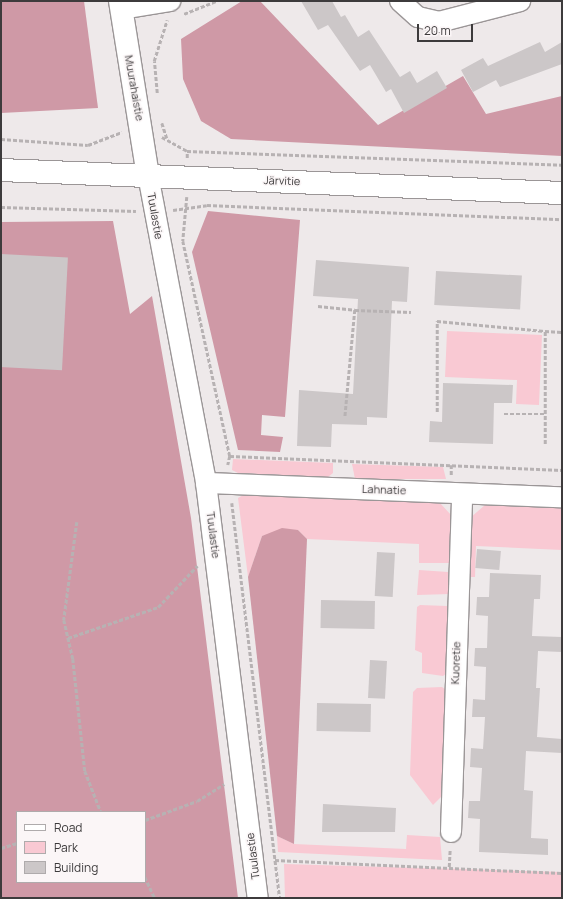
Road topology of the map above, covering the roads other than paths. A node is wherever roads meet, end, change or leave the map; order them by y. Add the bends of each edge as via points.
1 (400, 1) edge
2 (520, 1) edge
3 (120, 5) edge
4 (171, 12) edge
5 (1, 170) edge
6 (148, 175) junction
7 (562, 192) edge
8 (206, 483) junction
9 (462, 494) junction
10 (562, 497) edge
11 (451, 832) dead end
12 (258, 898) edge

1 - 2 street via 418,17 439,22
3 - 4 street
3 - 6 street, Muurahaistie
5 - 6 street, Järvitie
6 - 7 street, Järvitie
6 - 8 street, Tuulastie
8 - 9 street, Lahnatie
8 - 12 street, Tuulastie
9 - 10 street, Lahnatie
9 - 11 street, Kuoretie

